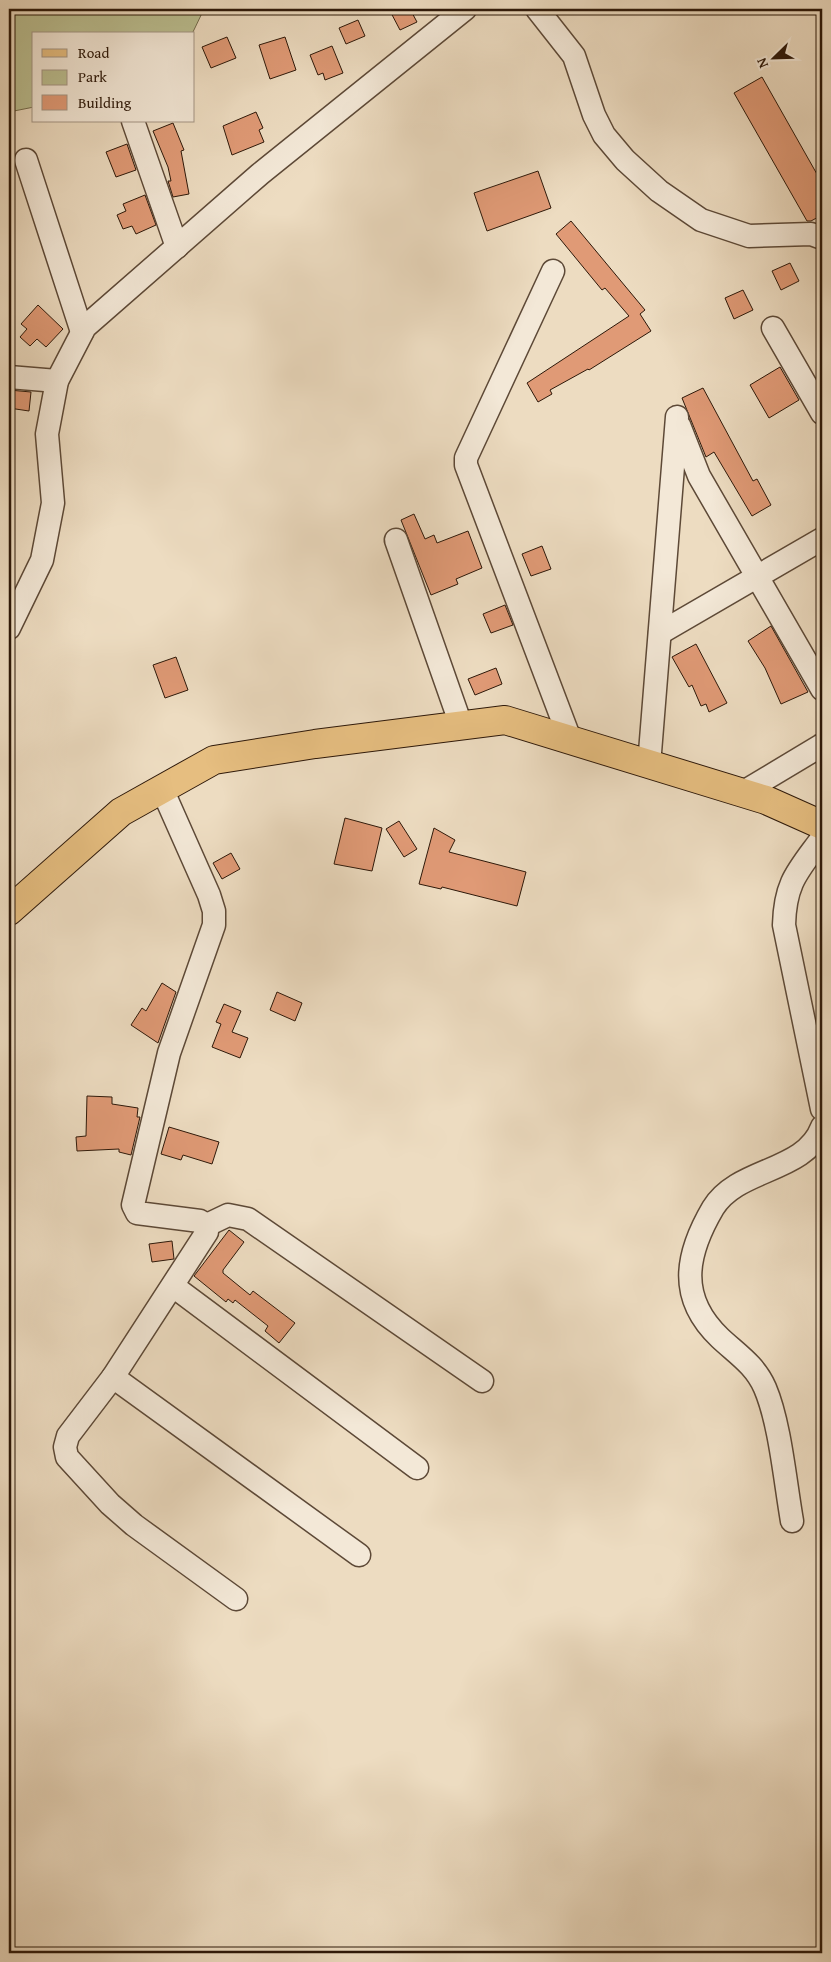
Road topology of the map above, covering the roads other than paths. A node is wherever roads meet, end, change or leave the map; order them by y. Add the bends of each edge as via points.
1 (465, 9) edge
2 (537, 9) edge
3 (134, 122) edge
4 (26, 160) dead end
5 (822, 238) edge
6 (178, 247) junction
7 (553, 271) dead end
8 (773, 328) dead end
9 (82, 332) junction
10 (9, 377) edge
11 (57, 381) junction
12 (822, 413) edge
13 (822, 539) edge
14 (396, 540) dead end
15 (757, 579) junction
16 (9, 628) edge
17 (660, 633) junction
18 (822, 689) edge
19 (461, 726) junction
20 (570, 742) junction
21 (822, 746) edge
22 (649, 765) junction
23 (162, 789) junction
24 (742, 792) junction
25 (822, 825) edge
26 (822, 838) edge
27 (9, 911) edge
28 (822, 1109) edge
29 (822, 1126) edge
30 (207, 1225) junction
31 (173, 1286) junction
32 (113, 1378) junction
33 (482, 1381) dead end
34 (417, 1468) dead end
35 (792, 1521) dead end
36 (359, 1554) dead end
37 (236, 1599) dead end

1 - 6 street via 260,174
2 - 5 street via 574,56 604,135 625,160 659,191 701,220 749,236 811,234
3 - 6 street
4 - 9 street
6 - 9 street
7 - 20 street via 466,458
8 - 12 street
9 - 11 street
10 - 11 street
11 - 16 street via 48,434 53,503 50,522 42,560
13 - 15 street
14 - 19 street
15 - 17 street
15 - 17 street via 699,476 674,410
15 - 18 street
17 - 22 street
19 - 20 main road via 505,720
19 - 23 main road via 214,760
20 - 22 main road
21 - 24 street
22 - 24 main road
23 - 27 main road via 121,812
23 - 30 street via 209,895 214,925 169,1053 133,1205 138,1213 200,1220
24 - 25 main road
26 - 28 street via 791,880 784,903 784,925
29 - 35 street via 817,1138 792,1159 726,1191 694,1244 690,1262 694,1303 704,1320 754,1368 764,1386 772,1407
30 - 31 street via 207,1232
30 - 33 street via 228,1215 248,1219
31 - 32 street
31 - 34 street
32 - 36 street
32 - 37 street via 68,1436 64,1447 67,1457 134,1525

